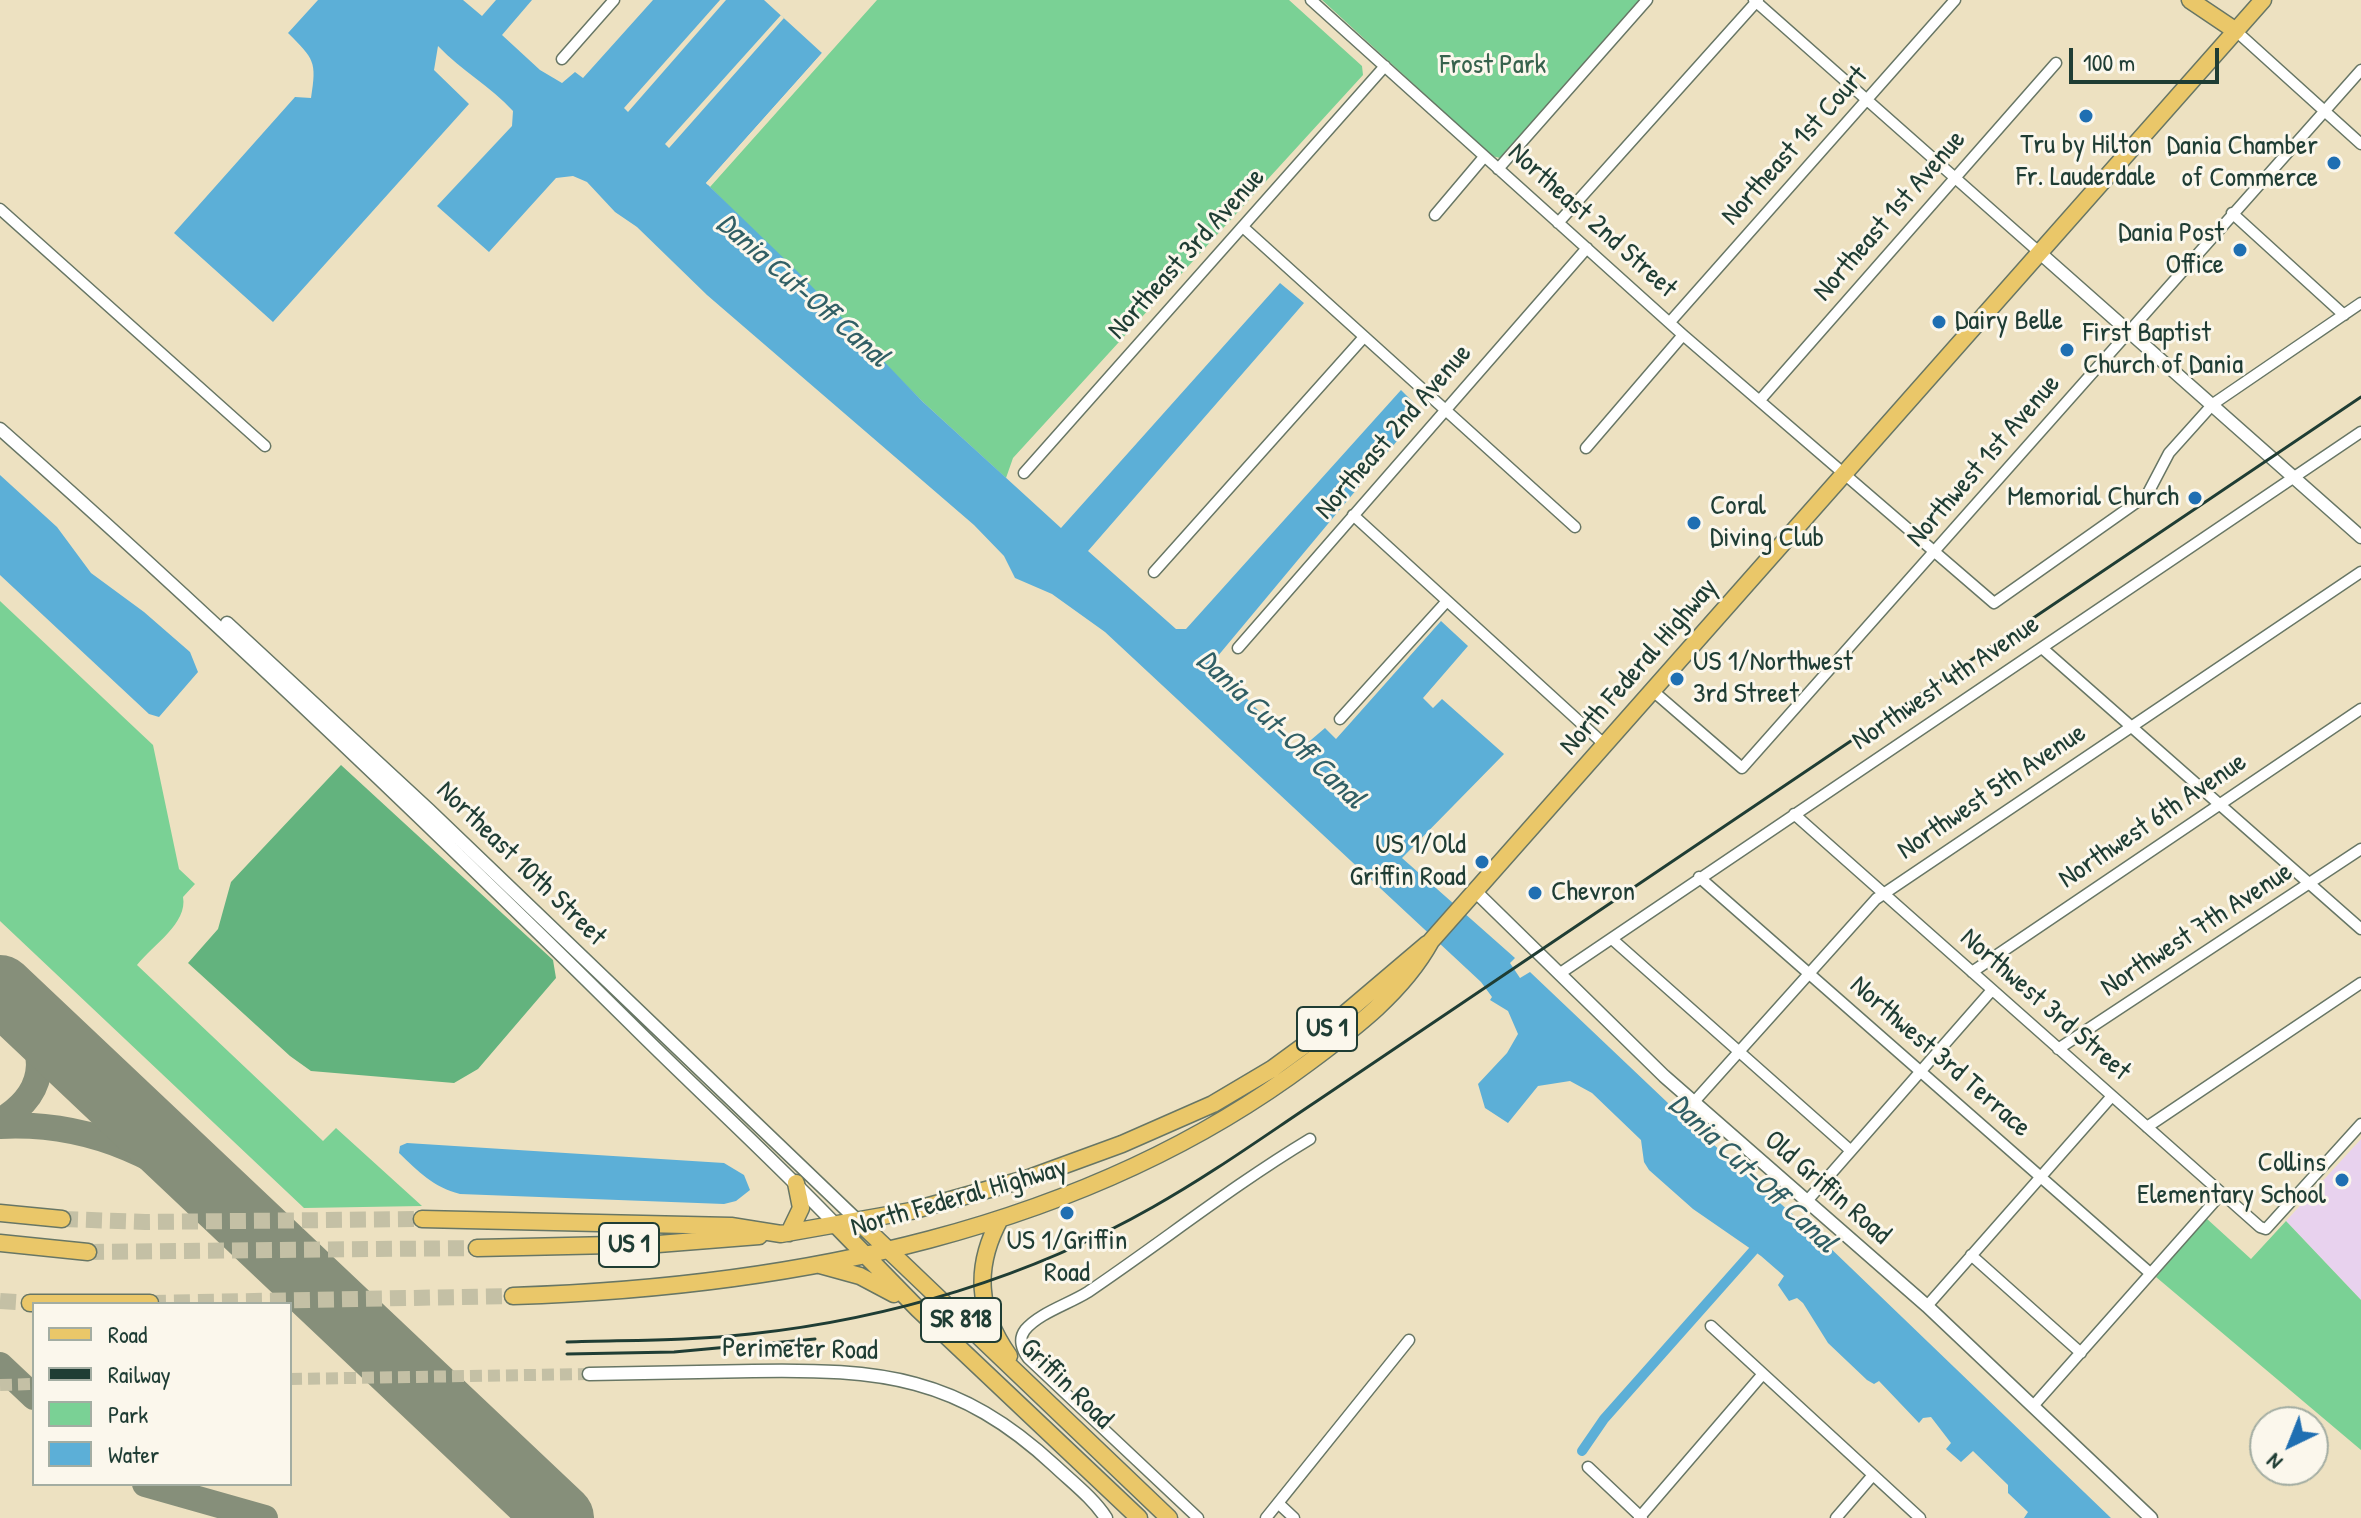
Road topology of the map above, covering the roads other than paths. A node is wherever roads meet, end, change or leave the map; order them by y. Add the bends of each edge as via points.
1 (614, 0) edge
2 (1311, 0) edge
3 (1647, 0) edge
4 (1955, 0) edge
5 (2190, 0) edge
6 (2210, 0) edge
7 (2263, 0) edge
8 (1756, 1) edge
9 (2236, 31) junction
10 (562, 59) dead end
11 (2056, 63) dead end
12 (1385, 66) junction
13 (2361, 70) edge
14 (1869, 100) junction
15 (2324, 112) junction
16 (2361, 144) edge
17 (1484, 157) junction
18 (1498, 169) junction
19 (1955, 178) junction
20 (0, 209) edge
21 (2232, 213) junction
22 (1435, 215) dead end
23 (1558, 223) junction
24 (1244, 228) junction
25 (1587, 248) junction
26 (2040, 253) junction
27 (2361, 303) edge
28 (2344, 315) junction
29 (1670, 322) junction
30 (2131, 331) junction
31 (1683, 335) junction
32 (1364, 337) junction
33 (1760, 400) junction
34 (2213, 404) junction
35 (1444, 409) junction
36 (0, 429) edge
37 (2361, 432) edge
38 (265, 446) dead end
39 (1586, 448) dead end
40 (1024, 473) dead end
41 (1846, 473) junction
42 (2293, 478) junction
43 (1353, 515) junction
44 (1575, 527) dead end
45 (2361, 537) edge
46 (1936, 552) junction
47 (141, 553) junction
48 (1154, 572) dead end
49 (2361, 572) edge
50 (1447, 601) junction
51 (1238, 648) dead end
52 (2042, 648) junction
53 (1653, 691) junction
54 (2361, 709) edge
55 (1340, 719) dead end
56 (2131, 727) junction
57 (344, 744) junction
58 (1605, 745) junction
59 (368, 752) junction
60 (2222, 804) junction
61 (1794, 814) junction
62 (2361, 849) edge
63 (1699, 877) junction
64 (2311, 884) junction
65 (1475, 891) junction
66 (1883, 895) junction
67 (521, 906) junction
68 (2361, 929) edge
69 (1612, 939) junction
70 (1431, 941) junction
71 (1972, 972) junction
72 (1559, 974) junction
73 (1809, 974) junction
74 (2361, 983) edge
75 (1992, 990) junction
76 (2058, 1049) junction
77 (1738, 1054) junction
78 (1921, 1071) junction
79 (2112, 1096) junction
80 (1693, 1103) junction
81 (1213, 1104) junction
82 (1218, 1123) junction
83 (2361, 1124) edge
84 (2147, 1127) junction
85 (1310, 1139) dead end
86 (1850, 1150) junction
87 (2040, 1177) junction
88 (796, 1183) junction
89 (2222, 1193) junction
90 (1807, 1201) junction
91 (0, 1213) edge
92 (62, 1219) tunnel mouth
93 (422, 1219) tunnel mouth
94 (1000, 1219) junction
95 (858, 1221) junction
96 (836, 1225) junction
97 (785, 1233) junction
98 (0, 1243) edge
99 (477, 1248) tunnel mouth
100 (886, 1249) junction
101 (88, 1252) tunnel mouth
102 (862, 1254) junction
103 (1971, 1255) junction
104 (815, 1264) junction
105 (2150, 1273) junction
106 (513, 1296) tunnel mouth
107 (913, 1305) junction
108 (1927, 1306) junction
109 (1711, 1326) dead end
110 (1409, 1340) dead end
111 (2081, 1353) junction
112 (589, 1374) tunnel mouth
113 (1762, 1375) junction
114 (1035, 1393) junction
115 (2034, 1405) junction
116 (1588, 1467) dead end
117 (1873, 1475) junction
118 (1278, 1503) junction
119 (1640, 1517) edge
120 (1106, 1518) edge
121 (1139, 1518) edge
122 (1169, 1518) edge
123 (1198, 1518) edge
124 (1266, 1518) edge
125 (1294, 1518) edge
126 (1836, 1518) edge
127 (1920, 1518) edge
128 (2151, 1518) edge

1 - 10 street
2 - 12 street, Northeast 2nd Street
3 - 18 street
4 - 14 street, Northeast 1st Court
5 - 9 main road
6 - 9 main road
7 - 9 main road, US 1
8 - 14 street
8 - 23 street
9 - 15 street
9 - 26 main road, North Federal Highway / US 1
11 - 19 street, Northeast 1st Avenue
12 - 17 street, Northeast 2nd Street
12 - 24 street, Northeast 3rd Avenue
13 - 15 street, Northwest 1st Avenue
14 - 19 street
14 - 29 street, Northeast 1st Court
15 - 16 street
15 - 21 street, Northwest 1st Avenue
17 - 18 street, Northeast 2nd Street
17 - 22 street
18 - 23 street, Northeast 2nd Street
19 - 26 street
19 - 33 street, Northeast 1st Avenue
20 - 38 street
21 - 28 street
21 - 30 street, Northwest 1st Avenue
23 - 25 street, Northeast 2nd Street
24 - 32 street
24 - 40 street, Northeast 3rd Avenue
25 - 29 street, Northeast 2nd Street
25 - 35 street, Northeast 2nd Avenue
26 - 30 street
26 - 41 main road, North Federal Highway / US 1
27 - 28 street
28 - 34 street
29 - 31 street, Northeast 2nd Street
30 - 34 street
30 - 46 street, Northwest 1st Avenue
31 - 33 street, Northeast 2nd Street
31 - 39 street
32 - 35 street
32 - 48 street
33 - 41 street, Northeast 2nd Street
34 - 42 street
34 - 46 street, Northeast 2nd Street via 2169,453 2147,495 1994,603
35 - 43 street, Northeast 2nd Avenue
35 - 44 street
36 - 47 street, Northeast 10th Street
37 - 42 street, Northwest 4th Avenue
41 - 46 street, Northeast 2nd Street
41 - 53 main road, North Federal Highway / US 1
42 - 45 street
42 - 52 street, Northwest 4th Avenue
43 - 50 street
43 - 51 street, Northeast 2nd Avenue
46 - 53 street, Northwest 1st Avenue via 1742,768
47 - 57 street, Northeast 10th Street
47 - 59 street, Northeast 10th Street via 276,666
49 - 56 street, Northwest 5th Avenue
50 - 55 street
50 - 58 street
52 - 56 street
52 - 61 street, Northwest 4th Avenue
53 - 58 main road, North Federal Highway / US 1
54 - 60 street, Northwest 6th Avenue
56 - 60 street
56 - 66 street, Northwest 5th Avenue
57 - 59 street
57 - 67 street, Northeast 10th Street
58 - 65 main road, North Federal Highway / US 1
59 - 67 street, Northeast 10th Street
60 - 64 street
60 - 71 street, Northwest 6th Avenue
61 - 63 street, Northwest 4th Avenue
61 - 66 street, Northwest 3rd Street
62 - 64 street, Northwest 7th Avenue
63 - 69 street, Northwest 4th Avenue
63 - 73 street, Northwest 3rd Terrace
64 - 68 street
64 - 76 street, Northwest 7th Avenue
65 - 70 main road, North Federal Highway / US 1
65 - 72 street, Old Griffin Road
66 - 71 street, Northwest 3rd Street
66 - 73 street, Northwest 5th Avenue
67 - 88 street, Northeast 10th Street
67 - 95 street, Northeast 10th Street
69 - 72 street, Northwest 4th Avenue
69 - 77 street
70 - 81 main road, North Federal Highway / US 1 via 1302,1049
70 - 82 main road, North Federal Highway / US 1 via 1414,972 1346,1034
71 - 75 street, Northwest 3rd Street
72 - 80 street, Old Griffin Road
73 - 77 street, Northwest 5th Avenue
73 - 78 street, Northwest 3rd Terrace
74 - 84 street
75 - 76 street, Northwest 3rd Street
75 - 78 street
76 - 79 street, Northwest 3rd Street
77 - 80 street, Northwest 5th Avenue
77 - 86 street
78 - 86 street
78 - 87 street, Northwest 3rd Terrace
79 - 84 street, Northwest 3rd Street
79 - 87 street
80 - 90 street, Old Griffin Road
81 - 82 street
81 - 95 main road, North Federal Highway / US 1 via 1029,1178
82 - 94 main road, North Federal Highway / US 1 via 1143,1163
83 - 89 street, Northwest 3rd Street via 2266,1229
84 - 89 street, Northwest 3rd Street
85 - 123 street via 1030,1326 1021,1339 1028,1358
86 - 90 street
87 - 103 street
87 - 105 street, Northwest 3rd Terrace
88 - 96 street, Northeast 10th Street
88 - 97 main road via 801,1208
89 - 105 street
90 - 108 street, Old Griffin Road
91 - 92 main road
93 - 97 main road via 731,1226
94 - 100 main road, North Federal Highway / US 1
94 - 114 main road via 983,1256 983,1300 994,1334
95 - 96 main road, North Federal Highway / US 1
95 - 100 main road, Griffin Road / SR 818
96 - 97 main road, North Federal Highway / US 1
96 - 102 main road, Griffin Road / SR 818
97 - 99 main road, North Federal Highway / US 1 via 658,1244
98 - 101 main road
100 - 102 main road, North Federal Highway / US 1
100 - 114 main road, Griffin Road / SR 818
102 - 104 main road, North Federal Highway / US 1
102 - 107 main road, Griffin Road / SR 818
103 - 108 street
103 - 111 street
104 - 106 main road, North Federal Highway / US 1 via 655,1287
104 - 107 main road via 860,1276
105 - 111 street
107 - 121 main road, Griffin Road / SR 818
108 - 115 street, Old Griffin Road
109 - 113 street
110 - 118 street
111 - 115 street
112 - 120 street, Perimeter Road via 840,1370 907,1380 951,1395 1006,1425
113 - 117 street
113 - 119 street
114 - 122 main road, Griffin Road / SR 818
115 - 128 street, Old Griffin Road
116 - 119 street
117 - 126 street
117 - 127 street
118 - 124 street
118 - 125 street

